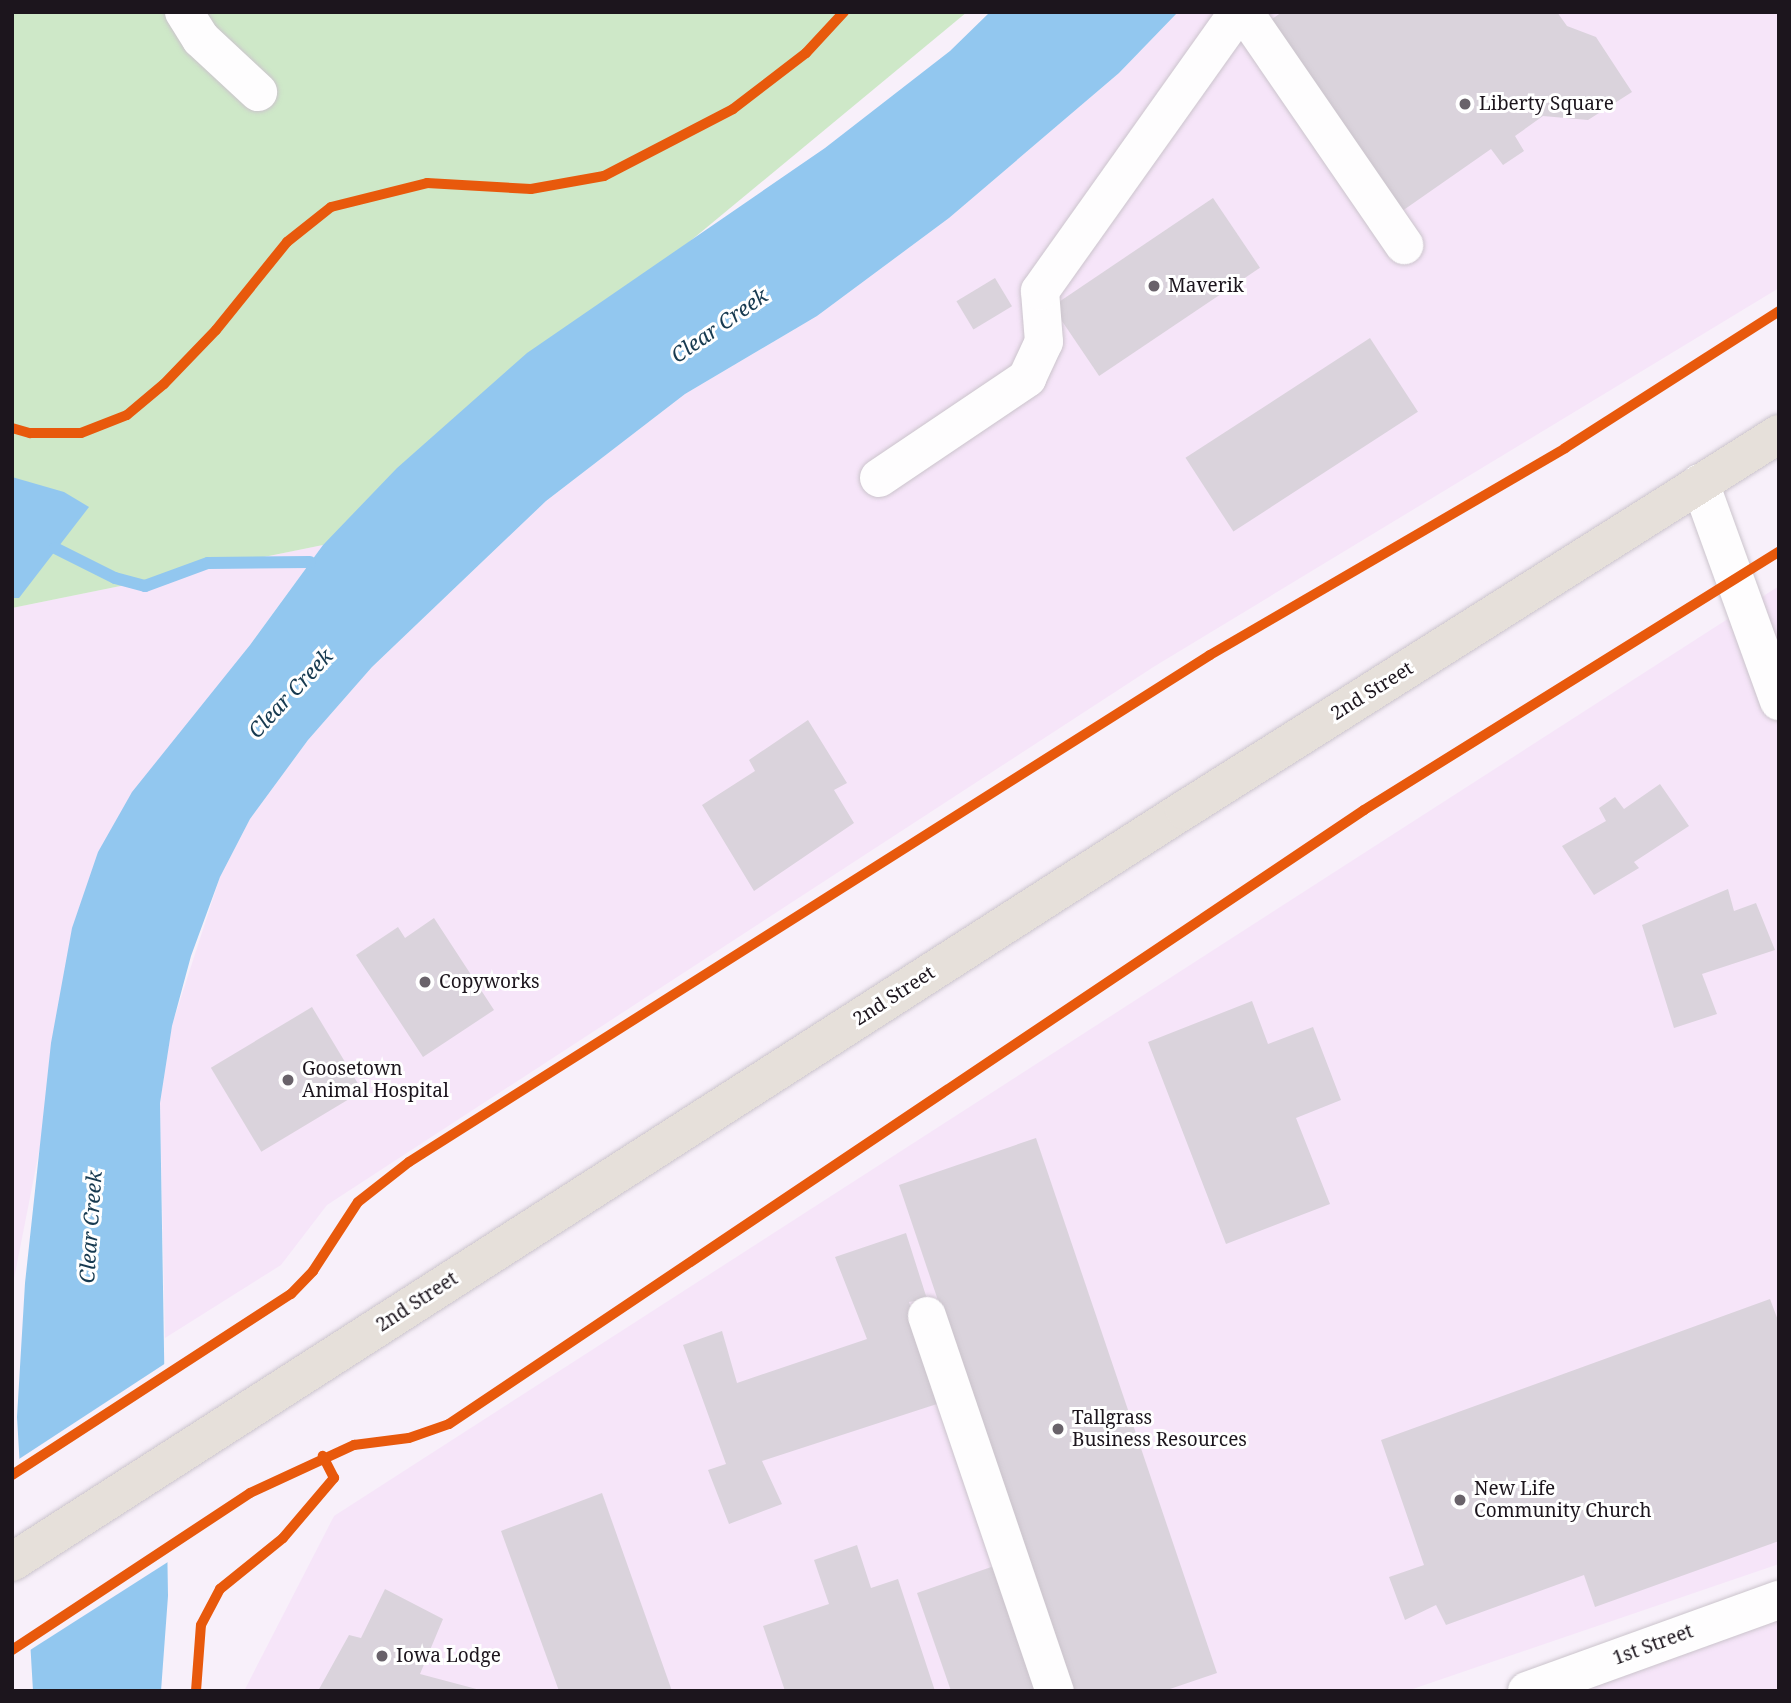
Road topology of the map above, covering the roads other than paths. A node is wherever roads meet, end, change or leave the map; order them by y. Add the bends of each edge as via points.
1 (184, 12) edge
2 (1238, 12) edge
3 (1244, 12) edge
4 (258, 92) dead end
5 (1404, 244) dead end
6 (1779, 434) edge
7 (878, 478) dead end
8 (1700, 483) junction
9 (1779, 701) edge
10 (928, 1316) dead end
11 (12, 1562) edge
12 (1779, 1600) edge
13 (1055, 1691) edge
14 (1527, 1691) edge

1 - 4 street via 201,39
2 - 7 street via 1040,291 1044,342 1027,378
3 - 5 street
6 - 8 main road, 2nd Street
8 - 9 street
8 - 11 main road, 2nd Street
10 - 13 street
12 - 14 street, 1st Street

